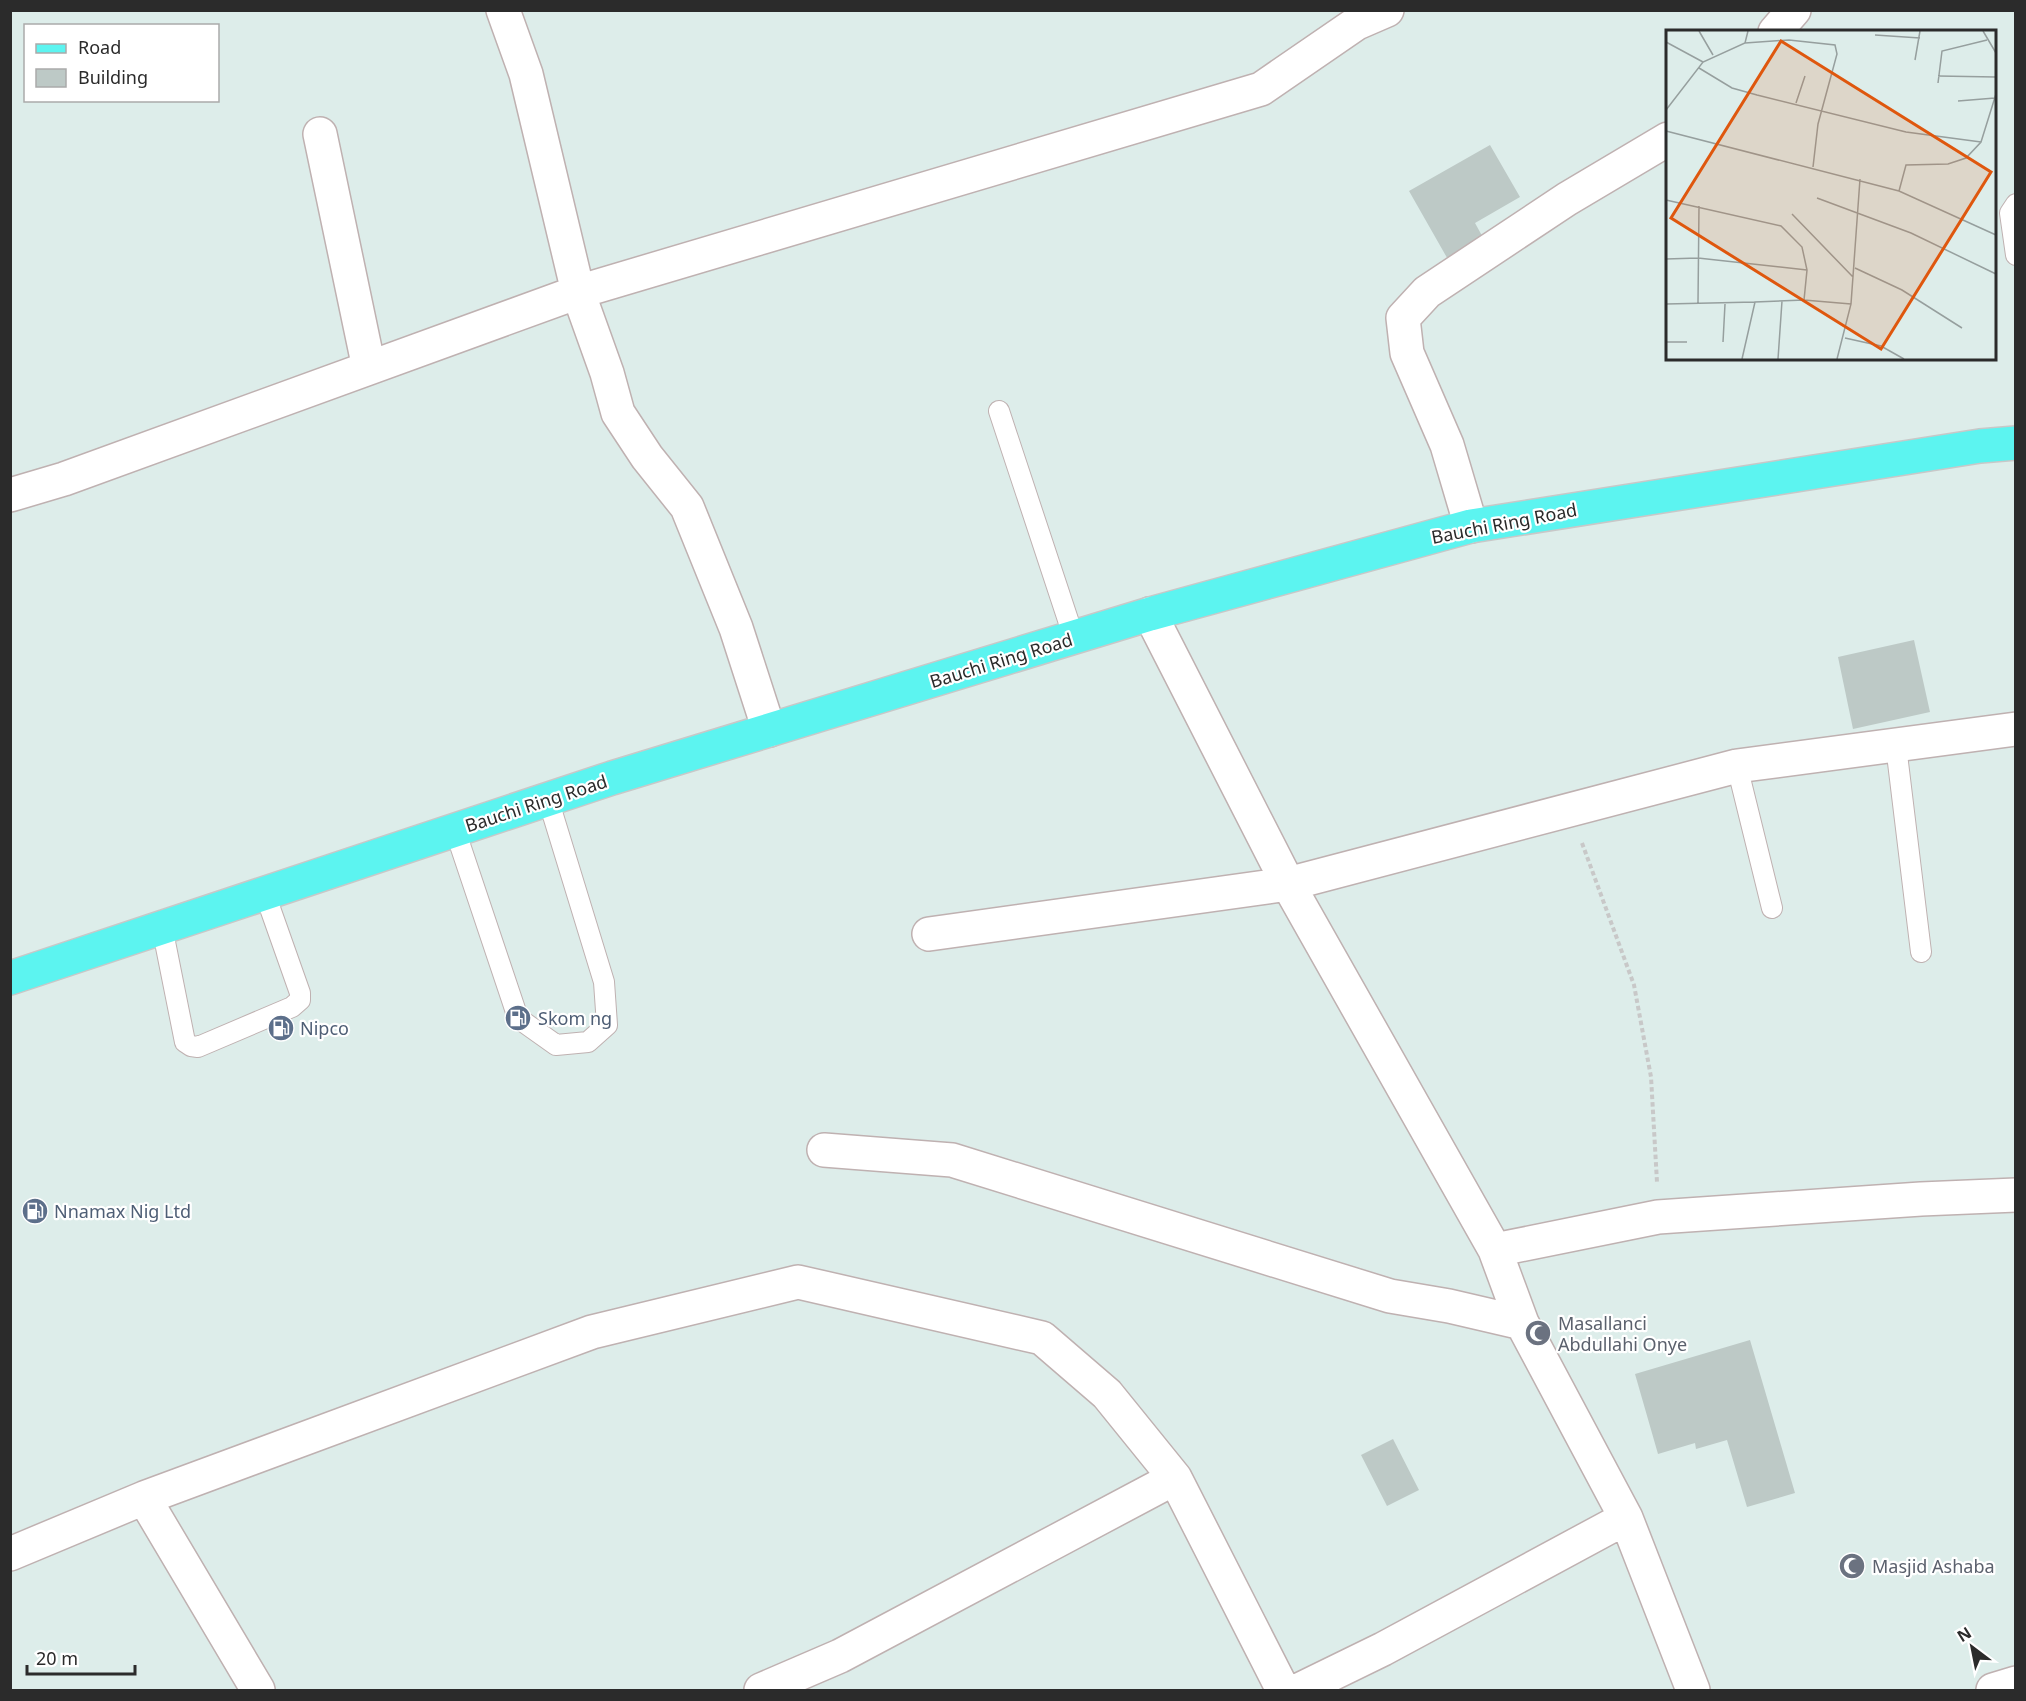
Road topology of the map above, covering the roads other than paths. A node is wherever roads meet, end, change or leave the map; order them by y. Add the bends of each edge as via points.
1 (503, 10) edge
2 (1387, 10) edge
3 (1794, 10) edge
4 (1777, 30) edge
5 (320, 134) dead end
6 (1666, 140) edge
7 (2016, 204) edge
8 (2016, 255) edge
9 (578, 292) junction
10 (369, 368) junction
11 (999, 411) dead end
12 (2016, 443) edge
13 (10, 495) edge
14 (1471, 526) junction
15 (1150, 614) junction
16 (1074, 638) junction
17 (2016, 729) edge
18 (769, 730) junction
19 (1896, 746) junction
20 (1737, 766) junction
21 (548, 799) junction
22 (455, 830) junction
23 (1288, 884) junction
24 (265, 894) junction
25 (1772, 908) dead end
26 (162, 927) junction
27 (929, 934) dead end
28 (1921, 952) dead end
29 (10, 978) edge
30 (824, 1150) dead end
31 (2016, 1196) edge
32 (1495, 1250) junction
33 (1522, 1323) junction
34 (1175, 1478) junction
35 (144, 1498) junction
36 (1626, 1518) junction
37 (10, 1554) edge
38 (2016, 1683) edge
39 (258, 1690) edge
40 (761, 1690) edge
41 (1283, 1690) edge
42 (1299, 1690) edge
43 (1693, 1690) edge
44 (1993, 1690) edge

1 - 9 street via 526,74
2 - 9 street via 1357,23 1261,89
3 - 4 street
5 - 10 street
6 - 14 street via 1567,199 1426,292 1403,318 1407,353 1447,445
7 - 8 lane via 2010,213
9 - 10 street
9 - 18 street via 618,412 687,507 700,536 736,628
10 - 13 street
11 - 16 lane
12 - 14 main road, Bauchi Ring Road
14 - 15 main road, Bauchi Ring Road
15 - 16 main road, Bauchi Ring Road
15 - 23 street
16 - 18 main road, Bauchi Ring Road
17 - 19 street
18 - 21 main road, Bauchi Ring Road
19 - 20 street
19 - 28 lane
20 - 23 street
20 - 25 lane
21 - 22 main road, Bauchi Ring Road
21 - 22 lane via 604,982 607,1025 588,1042 556,1045 518,1017
22 - 24 main road, Bauchi Ring Road
23 - 27 street
23 - 32 street
24 - 26 main road, Bauchi Ring Road
24 - 26 lane via 300,1000 292,1007 198,1047 185,1042
26 - 29 main road, Bauchi Ring Road
30 - 33 street via 952,1160 1390,1296
31 - 32 street via 1658,1217
32 - 33 street
33 - 36 street
34 - 35 street via 1107,1394 1042,1338 798,1282 592,1332
34 - 40 street via 840,1656
34 - 41 street
35 - 37 street
35 - 39 street
36 - 42 street
36 - 43 street
38 - 44 street

